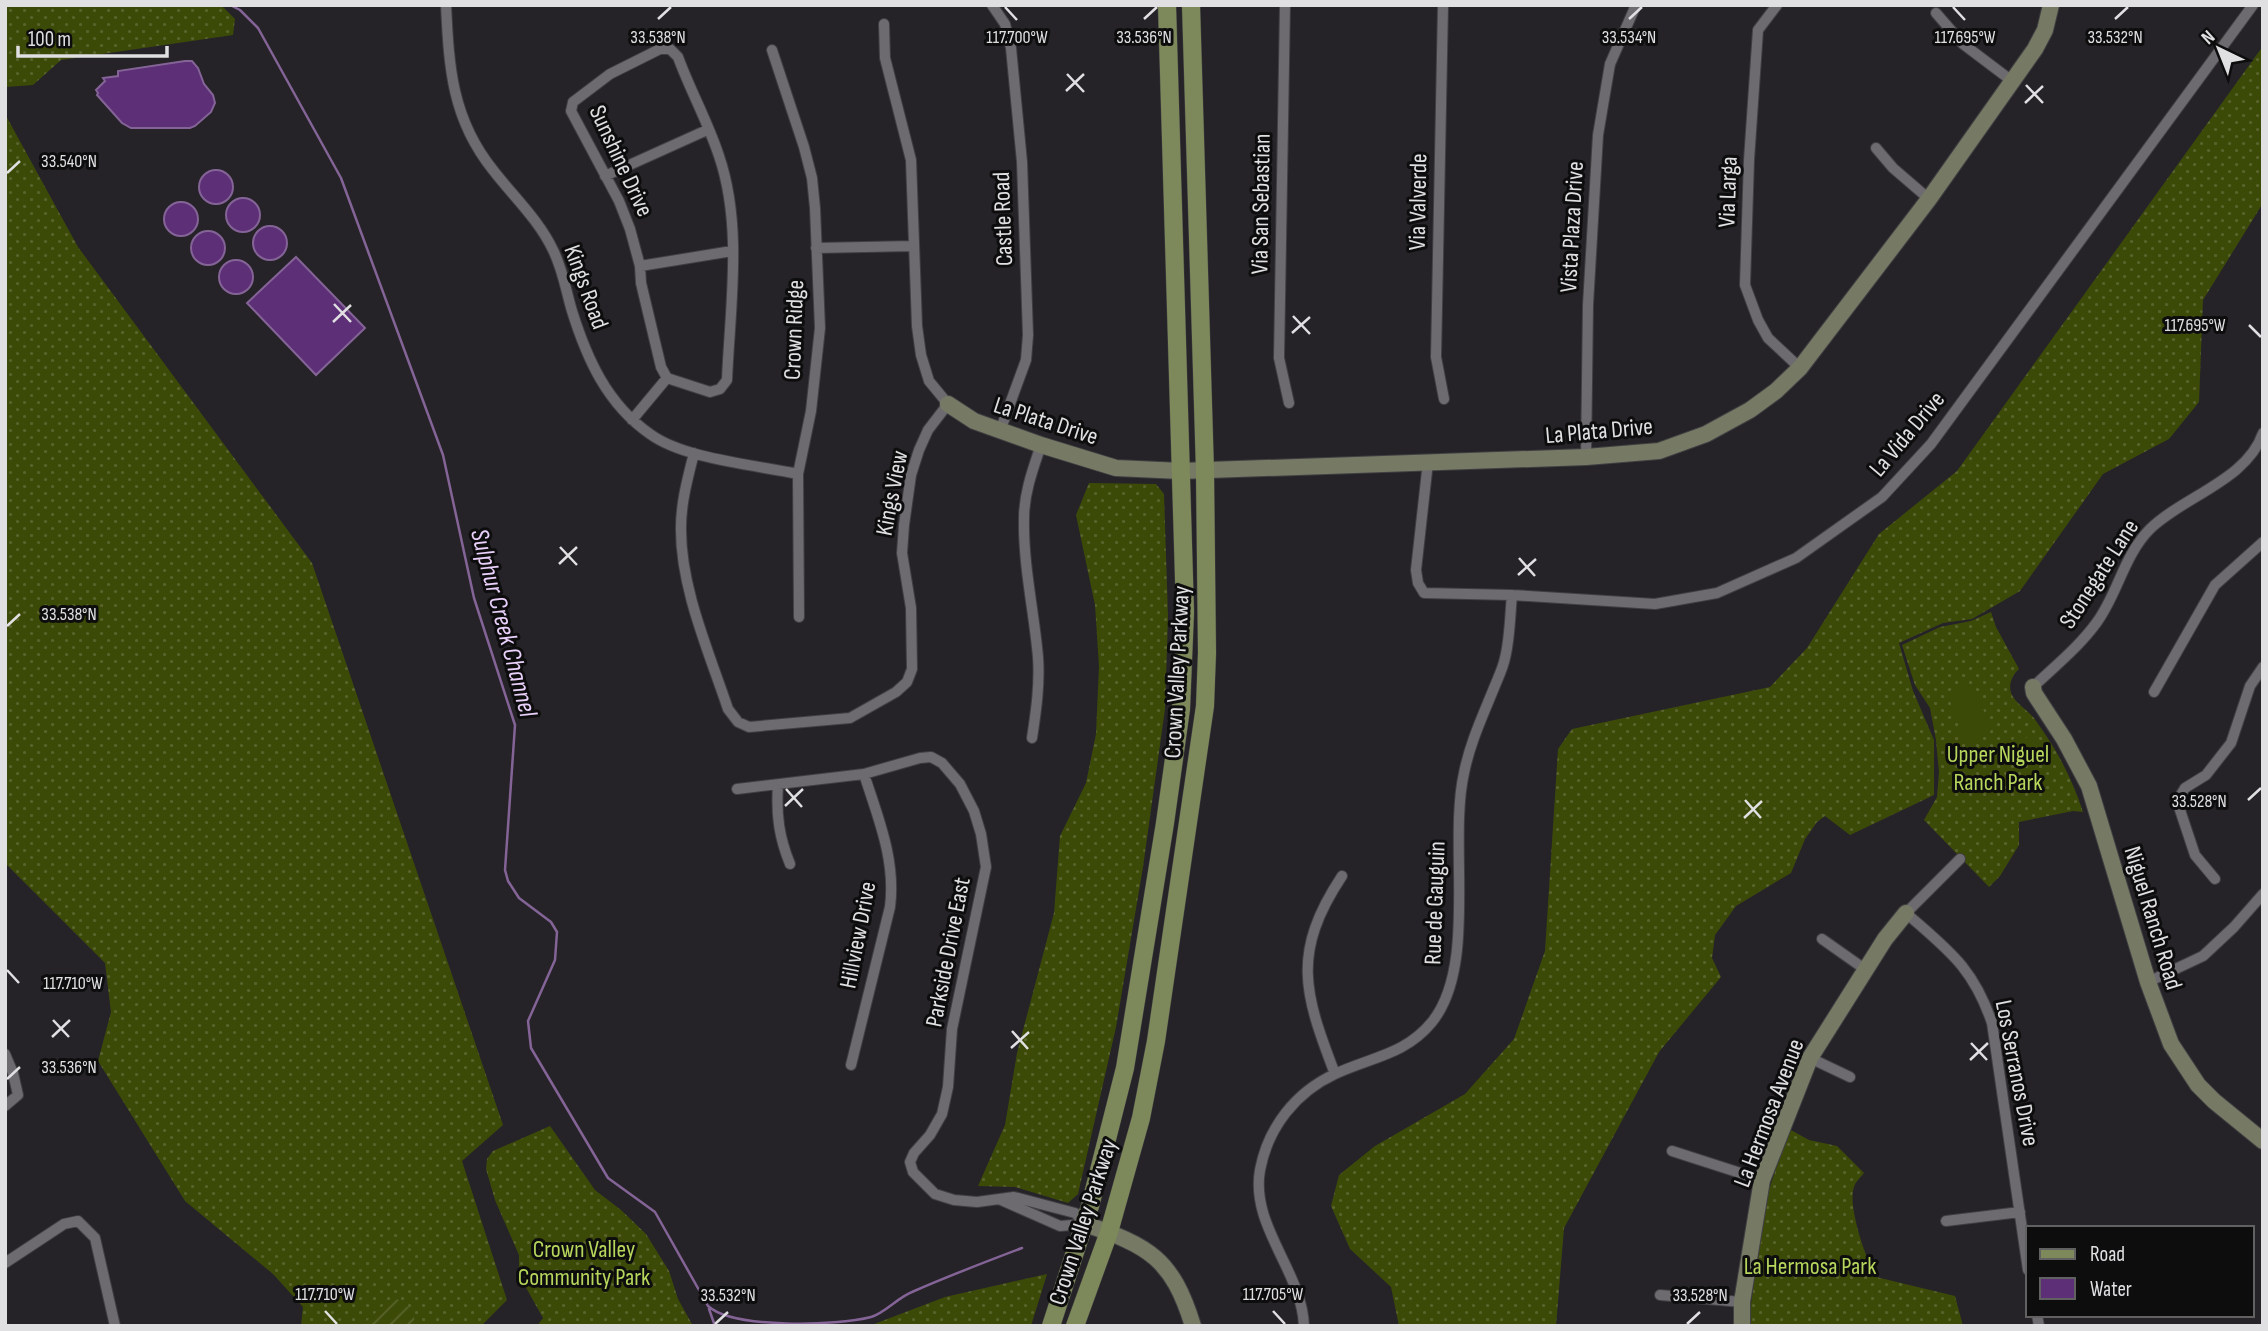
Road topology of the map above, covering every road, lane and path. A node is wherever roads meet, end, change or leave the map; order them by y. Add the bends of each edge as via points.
1 (446, 5) edge
2 (992, 5) edge
3 (1167, 5) edge
4 (1191, 5) edge
5 (1285, 5) edge
6 (1443, 5) edge
7 (1636, 5) edge
8 (1777, 5) edge
9 (2051, 5) edge
10 (2253, 5) edge
11 (1936, 13) dead end
12 (884, 24) dead end
13 (772, 50) dead end
14 (2012, 81) junction
15 (707, 130) junction
16 (1876, 148) dead end
17 (605, 176) junction
18 (1929, 199) junction
19 (913, 246) junction
20 (816, 248) junction
21 (732, 251) junction
22 (640, 266) junction
23 (1800, 368) junction
24 (667, 378) junction
25 (1444, 399) dead end
26 (1289, 403) dead end
27 (948, 404) junction
28 (632, 420) junction
29 (1000, 431) junction
30 (2263, 433) edge
31 (1041, 445) junction
32 (2261, 447) edge
33 (694, 453) junction
34 (1586, 457) junction
35 (1429, 462) junction
36 (1181, 471) junction
37 (1205, 471) junction
38 (798, 474) junction
39 (2263, 542) edge
40 (1512, 595) junction
41 (799, 617) dead end
42 (2263, 667) edge
43 (2033, 687) joint
44 (2154, 692) dead end
45 (1032, 738) dead end
46 (864, 774) junction
47 (778, 785) junction
48 (737, 789) dead end
49 (1960, 859) dead end
50 (790, 864) dead end
51 (1342, 876) dead end
52 (2216, 879) dead end
53 (2263, 894) edge
54 (1906, 913) junction
55 (1822, 939) dead end
56 (1866, 970) junction
57 (2148, 982) junction
58 (5, 1054) edge
59 (1810, 1058) junction
60 (851, 1065) dead end
61 (1335, 1074) junction
62 (1850, 1077) dead end
63 (5, 1106) edge
64 (2263, 1141) edge
65 (1672, 1152) dead end
66 (1762, 1180) junction
67 (1001, 1200) junction
68 (2020, 1212) junction
69 (1946, 1221) dead end
70 (1084, 1224) junction
71 (1108, 1232) junction
72 (2026, 1256) edge
73 (5, 1263) edge
74 (1660, 1295) dead end
75 (1742, 1302) junction
76 (115, 1326) edge
77 (1051, 1326) edge
78 (1075, 1326) edge
79 (1193, 1326) edge
80 (1304, 1326) edge
81 (1742, 1326) edge

1 - 28 street, Kings Road via 448,64 460,113 479,152 553,250 603,386
2 - 29 street, Castle Road via 1005,24 1012,48 1022,162 1028,335 1026,360
3 - 36 main road, Crown Valley Parkway
4 - 37 main road, Crown Valley Parkway
5 - 26 street, Via San Sebastian via 1279,358
6 - 25 street, Via Valverde via 1436,357
7 - 34 street, Vista Plaza Drive via 1610,64 1598,135 1588,305
8 - 23 street, Via Larga via 1758,30 1745,285 1768,338
9 - 14 street, La Plata Drive via 2045,30
10 - 40 street, La Vida Drive via 1931,444 1882,498 1796,558 1717,593 1655,604
11 - 14 street via 1963,44
12 - 19 street via 885,58 911,160
13 - 20 street, Crown Ridge via 811,178
14 - 18 street, La Plata Drive
15 - 17 street
15 - 17 street, Sunshine Drive via 678,57 670,49 651,53 610,74 573,102 572,111
15 - 21 street, Sunshine Drive via 725,179
16 - 18 street
17 - 22 street, Sunshine Drive via 630,229
18 - 23 street, La Plata Drive
19 - 20 street
19 - 27 street via 921,355 929,381
20 - 38 street, Crown Ridge via 820,328
21 - 22 street
21 - 24 street, Sunshine Drive via 727,380 710,392
22 - 24 street, Sunshine Drive
23 - 34 street, La Plata Drive via 1750,411 1706,434 1659,451
24 - 28 street
27 - 29 street, La Plata Drive
27 - 33 street, Kings View via 919,450 904,525 902,553 911,608 912,669 896,692 850,718 749,727 727,709 683,559 684,498
28 - 33 street, Kings Road via 652,436
29 - 31 street, La Plata Drive
30 - 32 street, Stonegate Lane
31 - 36 street, La Plata Drive via 1116,468
31 - 45 street via 1024,516 1038,660
32 - 43 street, Stonegate Lane via 2227,477 2149,530 2127,561 2099,621
33 - 38 street, Kings Road
34 - 35 street, La Plata Drive
35 - 37 street, La Plata Drive
35 - 40 street, La Vida Drive via 1416,570 1424,593
36 - 37 street, La Plata Drive
36 - 70 main road, Crown Valley Parkway via 1185,612 1181,709 1125,1068
37 - 71 main road, Crown Valley Parkway via 1205,706 1149,1080 1133,1154
38 - 41 street, Crown Ridge
39 - 44 street via 2215,585
40 - 61 street, Rue de Gauguin via 1505,660 1463,774 1457,958 1448,992 1432,1021 1403,1048
42 - 52 street via 2249,686 2231,743 2206,775 2185,788 2177,802 2195,855
43 - 57 street, Niguel Ranch Road via 2089,786
46 - 47 street
46 - 60 street, Hillview Drive via 889,853 893,886
46 - 67 street, Parkside Drive East via 931,757 960,784 974,811 986,867 954,1019 948,1087 942,1114 910,1162 913,1172 935,1194 954,1200
47 - 48 street
47 - 50 street via 776,817
49 - 54 street, La Hermosa Avenue
51 - 61 street via 1322,905 1309,946 1307,985
53 - 57 street via 2203,956
54 - 56 street, La Hermosa Avenue
54 - 68 street, Los Serranos Drive via 1948,950 1982,995 1992,1023
55 - 56 street
56 - 59 street, La Hermosa Avenue
57 - 64 street, Niguel Ranch Road via 2184,1065 2214,1101
58 - 63 street via 18,1095
59 - 62 street
59 - 66 street, La Hermosa Avenue
61 - 80 street, Rue de Gauguin via 1283,1114 1267,1143 1259,1173 1262,1206 1304,1309
65 - 66 street
66 - 75 street, La Hermosa Avenue
67 - 70 street via 1060,1226
67 - 70 street via 1014,1197 1075,1213
68 - 69 street
68 - 72 street, Los Serranos Drive
70 - 71 street
70 - 77 main road, Crown Valley Parkway
71 - 78 main road, Crown Valley Parkway
71 - 79 street via 1135,1243 1165,1266 1184,1297
73 - 76 street via 64,1224 78,1221 95,1238
74 - 75 street
75 - 81 street, La Hermosa Avenue

